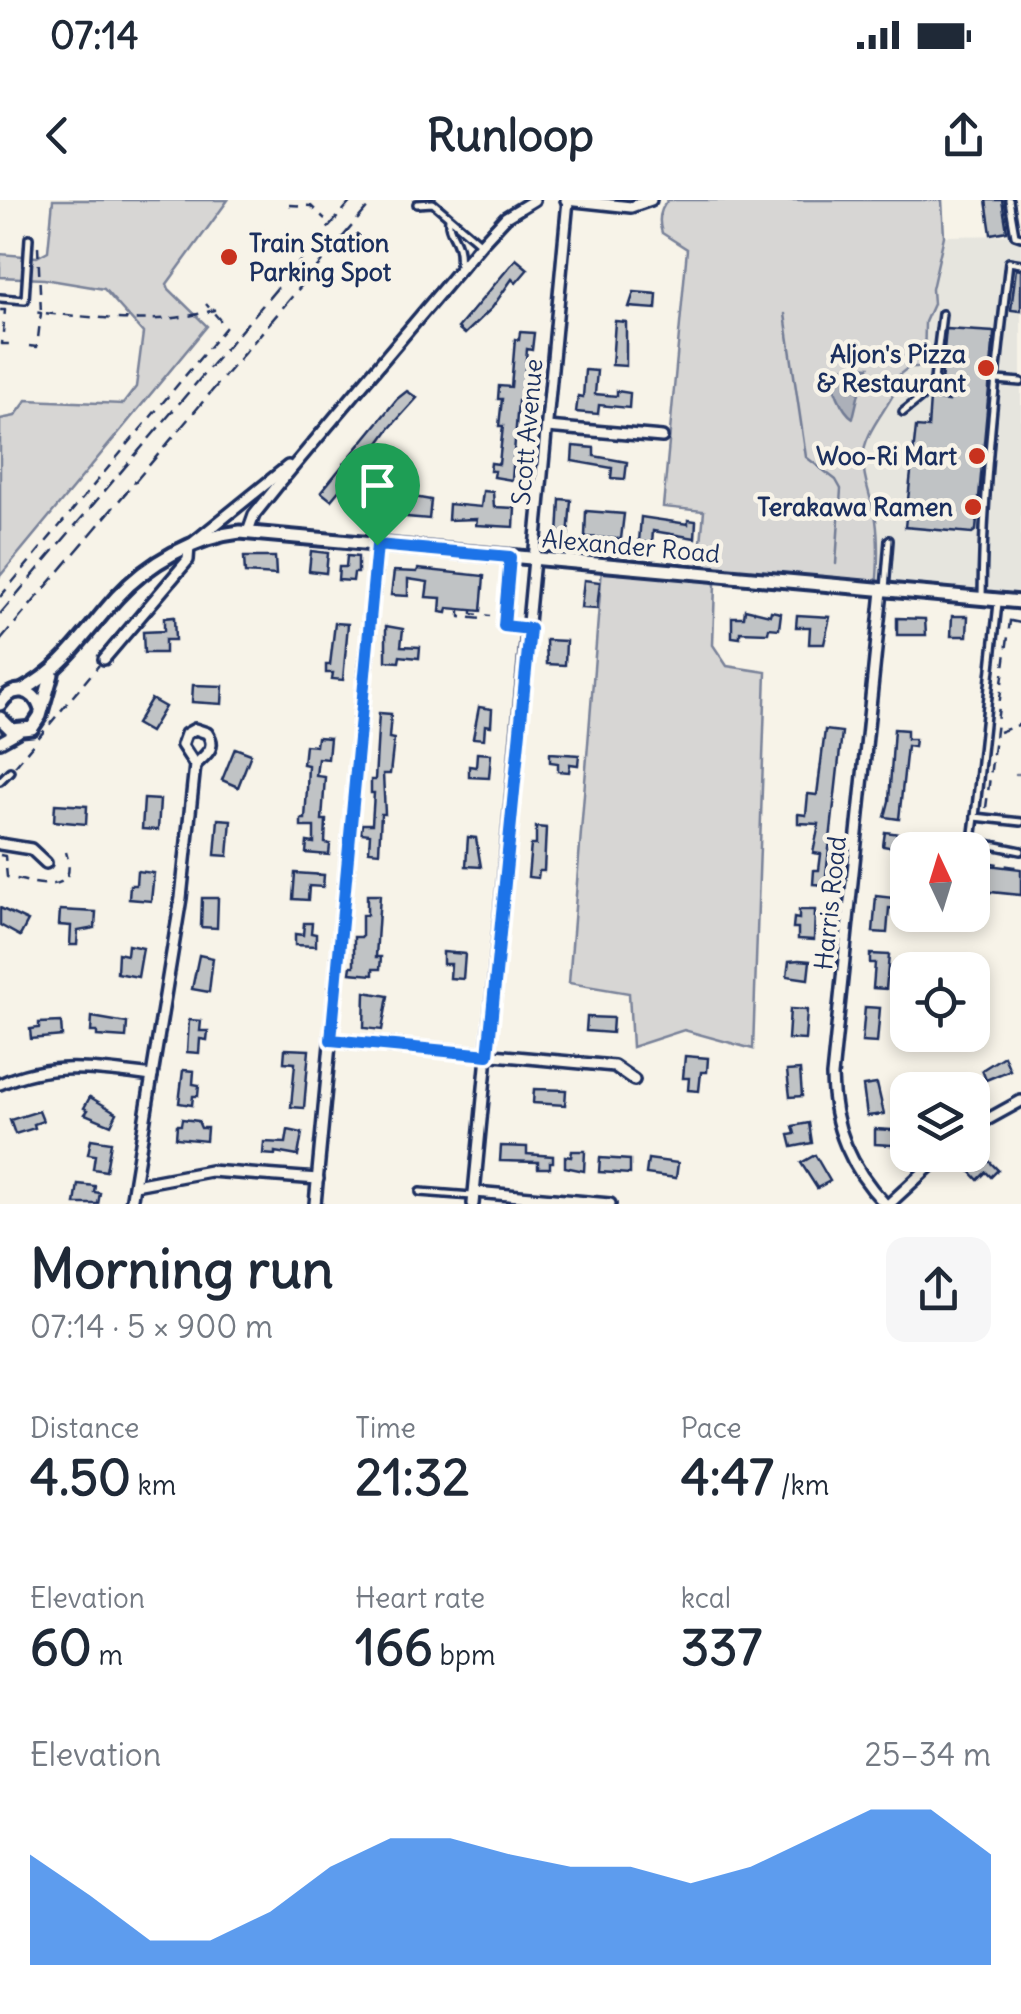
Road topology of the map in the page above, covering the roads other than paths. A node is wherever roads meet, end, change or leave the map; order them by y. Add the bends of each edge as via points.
1 (532, 200) edge
2 (567, 200) edge
3 (651, 200) edge
4 (1009, 200) edge
5 (417, 204) dead end
6 (446, 216) junction
7 (1021, 237) edge
8 (29, 238) dead end
9 (481, 244) junction
10 (1021, 264) edge
11 (458, 271) junction
12 (0, 298) edge
13 (942, 314) dead end
14 (997, 380) junction
15 (1021, 382) edge
16 (903, 412) dead end
17 (547, 426) junction
18 (662, 437) dead end
19 (312, 444) junction
20 (248, 532) junction
21 (889, 540) dead end
22 (377, 545) junction
23 (189, 546) junction
24 (510, 557) junction
25 (536, 560) junction
26 (884, 592) junction
27 (982, 600) junction
28 (998, 602) junction
29 (1016, 602) edge
30 (530, 629) junction
31 (104, 659) road end
32 (52, 674) junction
33 (0, 686) edge
34 (20, 690) junction
35 (0, 704) edge
36 (40, 709) junction
37 (0, 718) edge
38 (18, 732) junction
39 (0, 742) edge
40 (195, 765) dead end
41 (10, 771) road end
42 (0, 781) edge
43 (974, 816) junction
44 (1021, 822) edge
45 (0, 844) edge
46 (1021, 851) edge
47 (46, 863) dead end
48 (331, 1040) junction
49 (488, 1055) junction
50 (152, 1076) junction
51 (634, 1080) dead end
52 (0, 1084) edge
53 (1021, 1101) edge
54 (990, 1118) edge
55 (923, 1172) edge
56 (318, 1179) junction
57 (134, 1185) junction
58 (420, 1192) dead end
59 (474, 1198) edge
60 (130, 1204) edge
61 (314, 1204) edge
62 (610, 1204) edge
63 (887, 1204) edge

1 - 9 street
2 - 3 street via 631,206
2 - 17 street, Scott Avenue
4 - 7 lane via 1015,236
5 - 6 lane via 430,202
6 - 9 lane
6 - 11 lane via 461,248
8 - 12 lane via 25,300
9 - 11 street
10 - 14 lane via 1009,262
11 - 19 street
13 - 16 lane via 932,388
14 - 15 lane
14 - 27 lane
17 - 18 street
17 - 25 street, Scott Avenue
19 - 20 street via 254,515
19 - 23 street
20 - 22 street, Alexander Road
20 - 23 street, Alexander Road
21 - 26 lane
22 - 24 street, Alexander Road
22 - 48 street
23 - 31 street via 188,560
23 - 32 street, Alexander Road via 128,586
24 - 25 street, Alexander Road
24 - 30 lane via 504,626
25 - 26 street, Alexander Road
25 - 30 street, Scott Avenue
26 - 27 street, Alexander Road
26 - 63 street, Harris Road via 832,1076 848,1153
27 - 28 street, Alexander Road
28 - 29 street, Alexander Road
28 - 43 lane
30 - 49 street, Scott Avenue
32 - 34 street, Alexander Road
32 - 36 street, Alexander Road
33 - 34 street
34 - 35 street, Alexander Road
34 - 36 street via 35,696
36 - 38 street via 32,728
37 - 38 street
38 - 39 street
40 - 50 street
41 - 42 lane
43 - 44 lane
43 - 46 lane via 972,842
45 - 47 street via 31,849
48 - 49 street
48 - 56 street
49 - 51 street via 614,1066
49 - 59 street, Scott Avenue
50 - 52 street via 58,1068
50 - 57 street
53 - 54 street
55 - 63 street
56 - 57 street via 210,1171
56 - 61 street
57 - 60 street
58 - 59 lane
59 - 62 street

